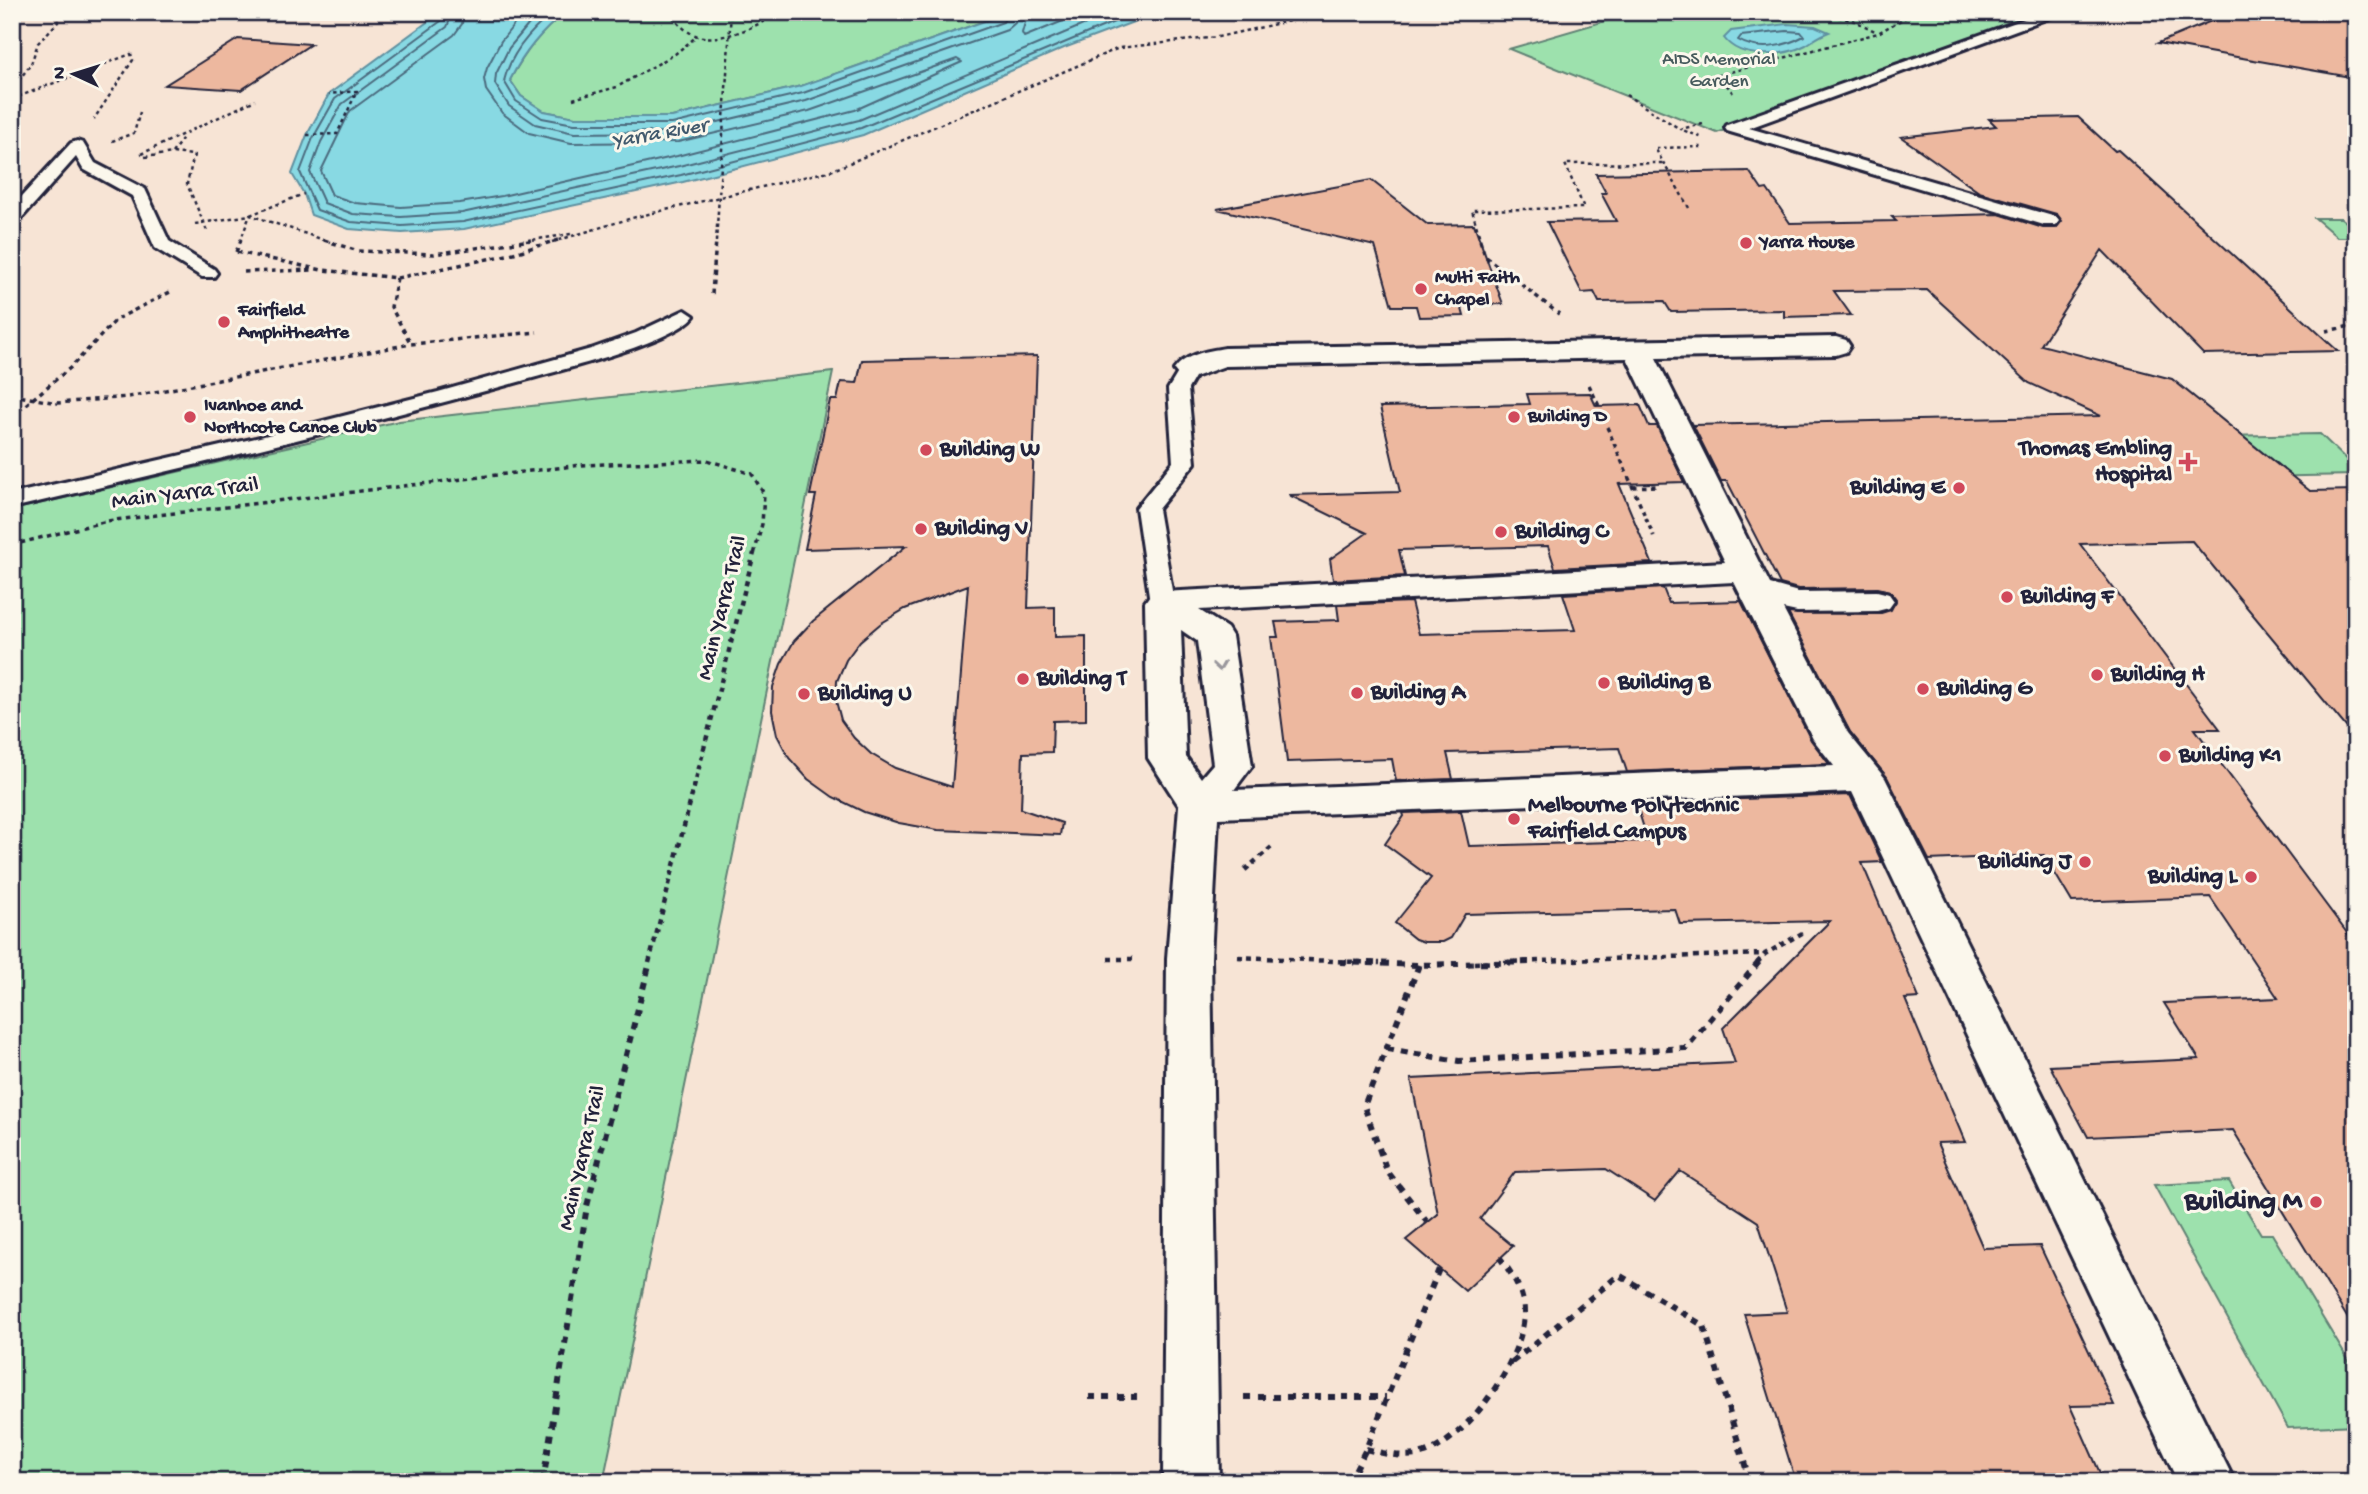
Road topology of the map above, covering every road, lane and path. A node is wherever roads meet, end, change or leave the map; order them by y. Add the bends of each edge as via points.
1 (668, 12) edge
2 (731, 12) edge
3 (782, 12) edge
4 (1329, 12) edge
5 (1818, 12) edge
6 (2058, 12) edge
7 (12, 13) edge
8 (1878, 33) dead end
9 (698, 36) junction
10 (12, 89) edge
11 (329, 94) dead end
12 (1626, 95) dead end
13 (12, 99) edge
14 (573, 99) dead end
15 (255, 100) dead end
16 (1680, 129) dead end
17 (307, 135) dead end
18 (77, 146) junction
19 (172, 153) dead end
20 (194, 155) dead end
21 (1663, 163) dead end
22 (187, 184) dead end
23 (304, 194) dead end
24 (250, 215) junction
25 (12, 218) edge
26 (2050, 221) dead end
27 (205, 222) dead end
28 (590, 231) junction
29 (322, 270) junction
30 (208, 274) junction
31 (397, 278) junction
32 (712, 294) dead end
33 (685, 316) dead end
34 (1562, 316) dead end
35 (2356, 325) edge
36 (549, 331) dead end
37 (2326, 331) dead end
38 (411, 344) junction
39 (1836, 346) dead end
40 (1637, 349) junction
41 (1189, 370) joint
42 (12, 396) edge
43 (32, 399) junction
44 (12, 416) edge
45 (1607, 428) dead end
46 (12, 500) edge
47 (12, 545) edge
48 (1670, 575) junction
49 (1751, 581) junction
50 (1877, 601) dead end
51 (1162, 602) junction
52 (1865, 778) junction
53 (1199, 805) junction
54 (1804, 932) dead end
55 (1765, 954) junction
56 (1233, 957) dead end
57 (1419, 965) junction
58 (1387, 1049) junction
59 (1427, 1223) dead end
60 (1500, 1258) dead end
61 (1439, 1269) dead end
62 (1512, 1362) junction
63 (1247, 1397) dead end
64 (1385, 1397) junction
65 (1366, 1449) junction
66 (543, 1482) edge
67 (1191, 1482) edge
68 (1349, 1482) edge
69 (1750, 1482) edge
70 (2207, 1482) edge

1 - 9 path
2 - 32 path, bridge
3 - 9 path via 728,33
4 - 28 path via 1218,37 1119,48 833,170
5 - 8 path via 1862,21
6 - 26 lane via 1733,128
7 - 10 path via 54,14 58,22 38,43 31,64
9 - 14 path via 617,87
11 - 17 path via 357,91 337,134
12 - 16 path
13 - 18 path via 131,54 134,60
15 - 19 path via 184,136
18 - 25 lane
18 - 30 lane via 89,166 139,193 161,244
20 - 22 path
21 - 34 path via 1565,164 1584,208 1472,211 1485,256
23 - 24 path
24 - 27 path
24 - 28 path via 359,251 434,254
24 - 29 path via 237,252
28 - 31 path via 507,255
29 - 30 path
29 - 31 path
30 - 43 path via 117,319
31 - 38 path via 391,307
33 - 46 lane via 623,344 387,414
35 - 37 path
36 - 38 path
38 - 43 path via 128,397 58,403
39 - 40 street
40 - 41 street via 1225,357
40 - 49 street
41 - 51 lane via 1178,389 1184,463 1147,508
42 - 43 path
43 - 44 path
45 - 48 path
47 - 66 path, Main Yarra Trail via 107,521 582,466 707,460 752,474 764,494 762,524 587,1206
48 - 49 street
48 - 51 street
49 - 50 street via 1797,603
49 - 52 street via 1832,739
51 - 53 street via 1167,758
51 -> 53 street via 1214,636 1233,766
52 - 53 street
52 - 70 street
53 - 67 street via 1189,958
54 - 55 path
55 - 57 path
55 - 58 path via 1686,1048 1459,1061
56 - 57 path
57 - 58 path
58 - 59 path via 1364,1106 1387,1171
60 - 62 path via 1519,1282 1525,1313
61 - 64 path
62 - 65 path via 1460,1433 1426,1453 1394,1456
62 - 69 path via 1619,1275 1704,1326
63 - 64 path
64 - 65 path
65 - 68 path

